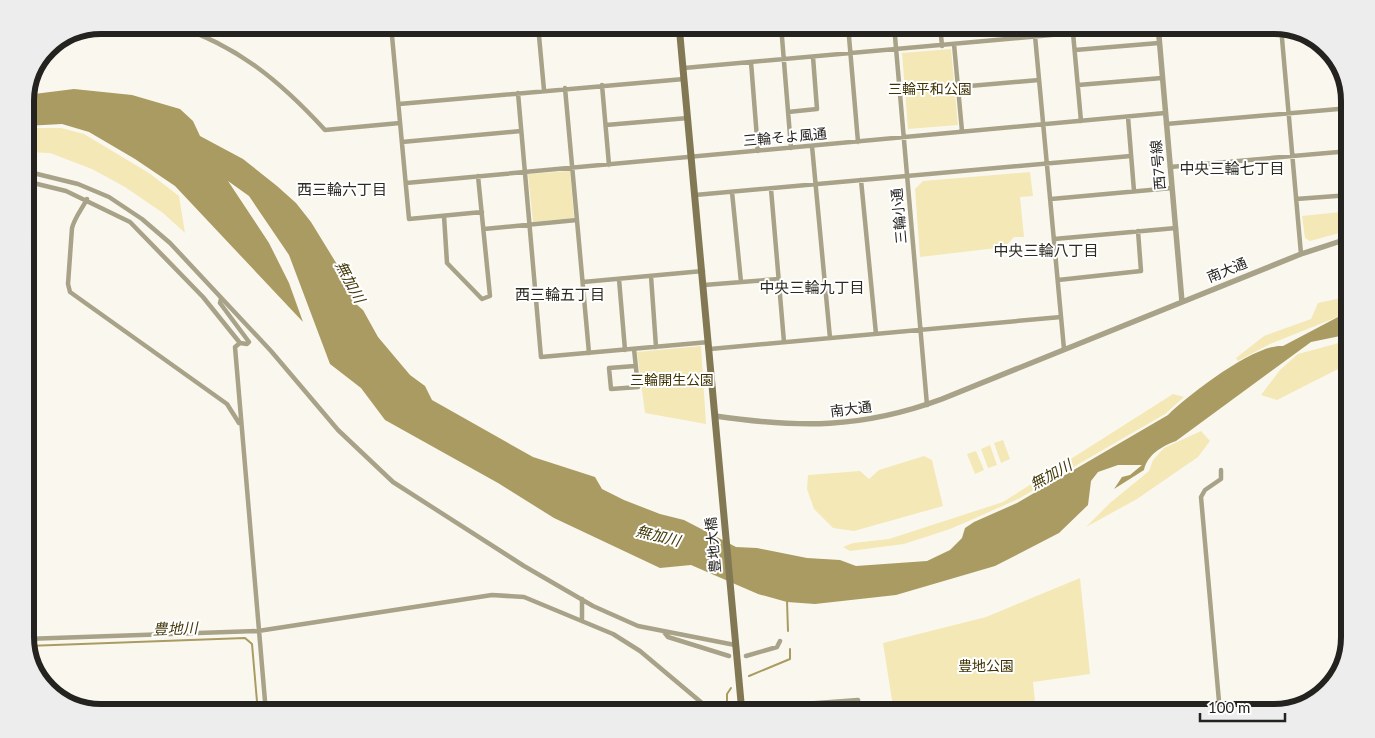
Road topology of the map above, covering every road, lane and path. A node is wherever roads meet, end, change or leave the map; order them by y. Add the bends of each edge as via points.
1 (200, 34) edge
2 (392, 34) edge
3 (539, 34) edge
4 (681, 34) edge
5 (782, 34) edge
6 (849, 34) edge
7 (895, 34) edge
8 (941, 34) edge
9 (1035, 34) edge
10 (1064, 34) edge
11 (1073, 34) edge
12 (1158, 34) edge
13 (1282, 35) edge
14 (206, 36) joint
15 (1035, 37) junction
16 (1159, 43) junction
17 (954, 44) junction
18 (942, 46) junction
19 (896, 50) junction
20 (1075, 50) junction
21 (851, 54) junction
22 (813, 57) junction
23 (784, 60) junction
24 (751, 62) junction
25 (684, 68) junction
26 (684, 78) junction
27 (1162, 78) junction
28 (1039, 80) junction
29 (602, 85) junction
30 (1078, 85) junction
31 (958, 87) junction
32 (565, 88) junction
33 (544, 90) junction
34 (518, 92) junction
35 (399, 104) junction
36 (1341, 109) edge
37 (788, 112) junction
38 (1165, 113) junction
39 (1288, 113) junction
40 (1128, 117) junction
41 (688, 118) junction
42 (1081, 121) junction
43 (400, 123) junction
44 (1166, 124) junction
45 (606, 125) junction
46 (1044, 125) junction
47 (522, 131) junction
48 (962, 132) junction
49 (903, 138) junction
50 (402, 142) junction
51 (858, 142) junction
52 (812, 146) junction
53 (791, 148) junction
54 (758, 151) junction
55 (1341, 152) edge
56 (1131, 156) junction
57 (1292, 157) junction
58 (692, 158) junction
59 (1047, 164) junction
60 (609, 165) junction
61 (1170, 167) junction
62 (572, 168) junction
63 (525, 172) junction
64 (34, 173) edge
65 (478, 176) junction
66 (907, 176) junction
67 (861, 180) junction
68 (34, 183) edge
69 (406, 183) junction
70 (816, 185) junction
71 (1172, 188) junction
72 (771, 189) junction
73 (1134, 191) junction
74 (732, 192) junction
75 (696, 195) junction
76 (1341, 195) edge
77 (87, 199) junction
78 (1051, 199) junction
79 (1296, 199) junction
80 (482, 212) junction
81 (444, 216) junction
82 (577, 220) junction
83 (530, 224) junction
84 (1176, 228) junction
85 (484, 229) junction
86 (1138, 232) junction
87 (1054, 239) junction
88 (1341, 241) edge
89 (1301, 254) junction
90 (703, 271) junction
91 (650, 276) junction
92 (619, 278) junction
93 (779, 279) junction
94 (1058, 280) junction
95 (583, 282) junction
96 (741, 282) junction
97 (704, 285) junction
98 (221, 299) junction
99 (1182, 302) junction
100 (1061, 317) junction
101 (921, 330) junction
102 (876, 334) junction
103 (830, 338) junction
104 (784, 342) junction
105 (240, 343) junction
106 (710, 346) junction
107 (656, 347) junction
108 (634, 349) junction
109 (1064, 349) junction
110 (625, 350) junction
111 (589, 353) junction
112 (636, 366) junction
113 (927, 405) junction
114 (715, 416) junction
115 (240, 424) junction
116 (1221, 470) dead end
117 (582, 599) junction
118 (582, 621) junction
119 (258, 631) junction
120 (663, 631) junction
121 (34, 638) edge
122 (735, 642) junction
123 (780, 642) dead end
124 (729, 656) dead end
125 (746, 656) dead end
126 (265, 704) edge
127 (705, 704) edge
128 (741, 704) edge
129 (819, 704) edge
130 (858, 704) edge
131 (1219, 704) edge

1 - 14 street
2 - 35 street
3 - 33 street
4 - 25 main road
5 - 23 street
6 - 21 street
7 - 19 street, 三輪小通
8 - 18 street
9 - 15 street
10 - 15 street
11 - 20 street
12 - 16 street, 西7号線
13 - 39 street
14 - 43 street via 253,63 296,99 325,130
15 - 17 street
15 - 28 street
16 - 20 street
16 - 27 street, 西7号線
17 - 18 street
17 - 31 street
18 - 19 street
19 - 21 street
19 - 49 street, 三輪小通
20 - 30 street
21 - 22 street
21 - 51 street
22 - 23 street
22 - 37 street via 817,109
23 - 24 street
23 - 37 street
24 - 25 street
24 - 54 street
25 - 26 main road
26 - 29 street
26 - 41 main road
27 - 30 street
27 - 38 street, 西7号線
28 - 31 street
28 - 46 street
29 - 32 street
29 - 45 street
30 - 42 street
31 - 48 street
32 - 33 street
32 - 62 street
33 - 34 street
34 - 35 street
34 - 47 street
35 - 43 street
36 - 39 street
37 - 53 street
38 - 40 street, 三輪そよ風通
38 - 44 street, 西7号線
39 - 44 street
39 - 57 street
40 - 42 street, 三輪そよ風通
40 - 56 street
41 - 45 street
41 - 58 main road
42 - 46 street, 三輪そよ風通
43 - 50 street
44 - 61 street, 西7号線
45 - 60 street
46 - 48 street, 三輪そよ風通
46 - 59 street
47 - 50 street
47 - 63 street
48 - 49 street, 三輪そよ風通
49 - 51 street, 三輪そよ風通
49 - 66 street, 三輪小通
50 - 69 street
51 - 52 street, 三輪そよ風通
52 - 53 street, 三輪そよ風通
52 - 70 street
53 - 54 street, 三輪そよ風通
54 - 58 street, 三輪そよ風通
55 - 57 street
56 - 59 street
56 - 73 street
57 - 61 street
57 - 79 street
58 - 60 street, 三輪そよ風通
58 - 75 main road
59 - 66 street
59 - 78 street
60 - 62 street, 三輪そよ風通
61 - 71 street, 西7号線
62 - 63 street, 三輪そよ風通
62 - 82 street
63 - 65 street, 三輪そよ風通
63 - 83 street
64 - 98 street via 78,184 109,197 142,218 170,243
65 - 69 street, 三輪そよ風通
65 - 80 street
66 - 67 street
66 - 101 street, 三輪小通
67 - 70 street
67 - 102 street
68 - 77 street via 66,190
69 - 81 street via 408,219
70 - 72 street
70 - 103 street
71 - 73 street
71 - 84 street, 西7号線
72 - 74 street
72 - 93 street
73 - 78 street
74 - 75 street
74 - 96 street
75 - 90 main road
76 - 79 street
77 - 105 street via 130,222 203,297
77 - 115 street via 72,228 70,292 227,404
78 - 87 street
79 - 89 street
80 - 81 street
80 - 85 street
81 - 85 street via 447,263 482,300 490,296
82 - 83 street
82 - 95 street
83 - 85 street
83 - 111 street via 541,357
84 - 86 street
84 - 99 street, 西7号線
86 - 87 street
86 - 94 street via 1141,271
87 - 94 street
88 - 89 street, 南大通
89 - 99 street, 南大通
90 - 91 street
90 - 97 main road
91 - 92 street
91 - 107 street
92 - 95 street
92 - 110 street
93 - 96 street
93 - 104 street
94 - 100 street
95 - 111 street
96 - 97 street
97 - 106 main road
98 - 105 street via 220,303 249,342
98 - 117 street via 271,351 338,430 393,482
99 - 109 street, 南大通
100 - 101 street
100 - 109 street
101 - 102 street
101 - 113 street, 三輪小通
102 - 103 street
103 - 104 street
104 - 106 street
105 - 115 street via 235,347
106 - 107 street
106 - 114 main road
107 - 108 street
108 - 110 street
108 - 112 street
109 - 113 street, 南大通
110 - 111 street
112 - 112 street via 638,387 611,389 609,368
113 - 114 street, 南大通 via 890,416 832,425 787,425
114 - 122 main road, 豊地大橋
115 - 119 street
116 - 131 street via 1220,479 1200,498
117 - 118 street
117 - 120 street via 638,626
118 - 119 street via 507,594
118 - 127 street via 613,634 640,651
119 - 121 street
119 - 126 street
120 - 122 street
120 - 124 street via 668,637
122 - 128 main road, 豊地大橋
123 - 125 street via 777,646
129 - 130 street via 858,700

